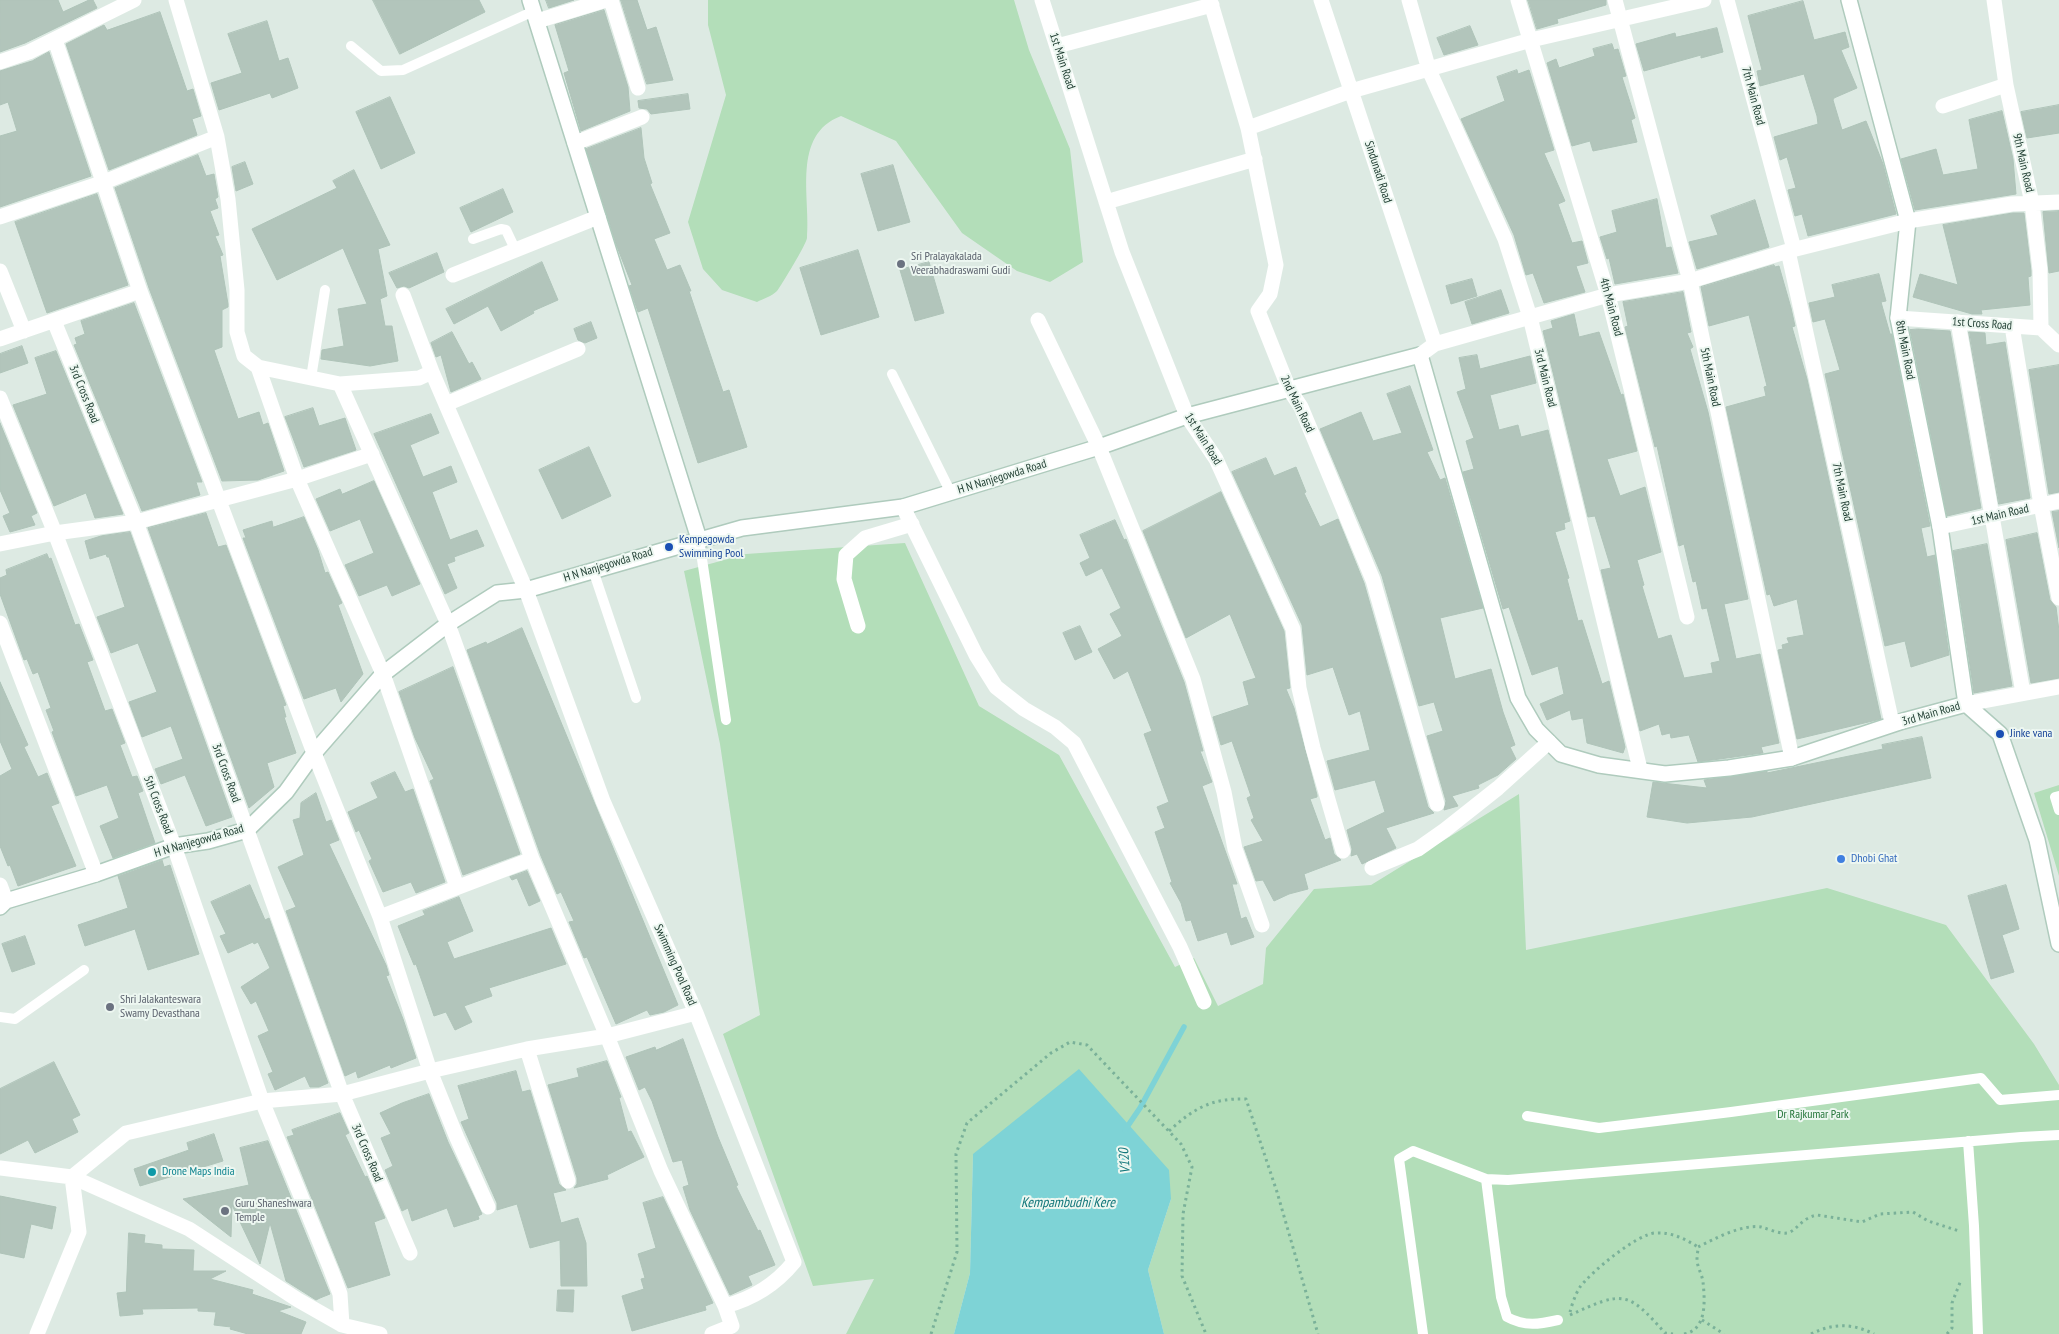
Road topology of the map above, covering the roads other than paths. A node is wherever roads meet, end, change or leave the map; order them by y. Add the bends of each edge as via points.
1 (134, 0) edge
2 (176, 0) edge
3 (606, 0) edge
4 (611, 0) edge
5 (1042, 0) edge
6 (1321, 0) edge
7 (1409, 0) edge
8 (1518, 0) edge
9 (1615, 0) edge
10 (1704, 0) edge
11 (1727, 0) edge
12 (1849, 0) edge
13 (1994, 0) edge
14 (1211, 3) edge
15 (534, 10) edge
16 (1620, 18) junction
17 (55, 40) junction
18 (1531, 40) junction
19 (351, 46) dead end
20 (1057, 46) junction
21 (0, 62) edge
22 (1429, 70) junction
23 (2006, 85) junction
24 (638, 88) dead end
25 (1351, 91) junction
26 (1943, 106) dead end
27 (642, 117) dead end
28 (1248, 128) junction
29 (217, 137) junction
30 (575, 143) junction
31 (1255, 160) junction
32 (104, 182) junction
33 (1106, 202) junction
34 (2059, 202) edge
35 (2032, 203) junction
36 (0, 217) edge
37 (598, 217) junction
38 (1908, 221) junction
39 (473, 239) dead end
40 (515, 249) junction
41 (1791, 250) junction
42 (0, 271) edge
43 (453, 275) dead end
44 (1690, 281) junction
45 (325, 290) dead end
46 (140, 292) junction
47 (403, 295) dead end
48 (1608, 295) junction
49 (1530, 317) junction
50 (1898, 318) junction
51 (1038, 320) dead end
52 (54, 321) junction
53 (1958, 322) junction
54 (2012, 326) junction
55 (2042, 328) junction
56 (24, 331) junction
57 (0, 339) edge
58 (1435, 344) junction
59 (2059, 345) edge
60 (578, 350) dead end
61 (1420, 355) junction
62 (258, 367) junction
63 (432, 372) junction
64 (892, 374) dead end
65 (311, 378) junction
66 (340, 384) junction
67 (1288, 389) junction
68 (0, 398) edge
69 (446, 404) junction
70 (1187, 416) junction
71 (1100, 447) junction
72 (372, 454) junction
73 (297, 479) junction
74 (951, 493) junction
75 (2059, 500) edge
76 (218, 501) junction
77 (2041, 505) junction
78 (903, 507) junction
79 (1991, 517) junction
80 (136, 522) junction
81 (912, 524) junction
82 (1940, 528) junction
83 (55, 533) junction
84 (699, 539) junction
85 (0, 544) edge
86 (593, 570) junction
87 (526, 590) junction
88 (2059, 598) edge
89 (1687, 617) dead end
90 (0, 623) edge
91 (448, 624) junction
92 (858, 626) dead end
93 (383, 674) junction
94 (2059, 687) edge
95 (2023, 693) junction
96 (636, 698) dead end
97 (1966, 704) junction
98 (726, 720) dead end
99 (1903, 721) junction
100 (1549, 742) junction
101 (314, 754) junction
102 (1792, 758) junction
103 (1640, 769) junction
104 (2059, 796) edge
105 (1437, 804) dead end
106 (2059, 810) edge
107 (246, 830) junction
108 (174, 846) junction
109 (1343, 851) dead end
110 (532, 859) junction
111 (1372, 868) dead end
112 (96, 874) junction
113 (0, 885) edge
114 (457, 887) junction
115 (3, 904) edge
116 (380, 917) junction
117 (1262, 925) dead end
118 (2059, 944) edge
119 (84, 970) dead end
120 (1204, 1002) dead end
121 (696, 1014) junction
122 (0, 1016) edge
123 (607, 1036) junction
124 (527, 1049) junction
125 (430, 1071) junction
126 (342, 1094) junction
127 (2059, 1096) edge
128 (262, 1101) junction
129 (1528, 1116) dead end
130 (2059, 1136) edge
131 (1968, 1142) junction
132 (0, 1168) edge
133 (72, 1177) junction
134 (1486, 1179) junction
135 (568, 1181) dead end
136 (488, 1207) dead end
137 (410, 1253) dead end
138 (726, 1306) junction
139 (1558, 1320) road end
140 (342, 1325) junction
141 (37, 1334) edge
142 (380, 1334) edge
143 (712, 1334) edge
144 (1424, 1334) edge
145 (1978, 1334) edge

1 - 17 street
2 - 29 street
3 - 15 street
4 - 24 street
5 - 20 street, 1st Main Road
6 - 25 street, Sindunadi Road
7 - 22 street, 3rd Main Road
8 - 18 street, 4th Main Road
9 - 16 street, 5th Main Road
10 - 16 street
11 - 41 street, 7th Main Road
12 - 38 street, 8th Main Road
13 - 23 street, 9th Main Road
14 - 20 street
14 - 28 street, 2nd Main Road
15 - 19 lane via 403,70 381,71
15 - 30 street
16 - 18 street
16 - 44 street, 5th Main Road
17 - 21 street
17 - 32 street
18 - 22 street
18 - 48 street, 4th Main Road
20 - 33 street, 1st Main Road
22 - 25 street
22 - 49 street, 3rd Main Road via 1505,239
23 - 26 street
23 - 35 street, 9th Main Road
25 - 28 street
25 - 58 street, Sindunadi Road
27 - 30 street
28 - 31 street, 2nd Main Road
29 - 32 street
29 - 62 street via 229,217 237,332 244,356
30 - 37 street
31 - 33 street
31 - 67 street, 2nd Main Road via 1276,265 1270,294 1258,311
32 - 36 street
32 - 46 street
33 - 70 street, 1st Main Road via 1122,252
34 - 35 street
35 - 38 street
35 - 55 street, 9th Main Road via 2040,270
37 - 40 street
37 - 84 street
38 - 41 street
38 - 50 street, 8th Main Road
39 - 40 lane via 506,230
40 - 43 street
41 - 44 street
41 - 99 street, 7th Main Road via 1892,723
42 - 56 street
44 - 48 street
44 - 102 street, 5th Main Road
45 - 65 lane
46 - 52 street
46 - 76 street
47 - 63 street, Swimming Pool Road
48 - 49 street
48 - 89 street, 4th Main Road
49 - 58 street
49 - 103 street, 3rd Main Road
50 - 53 street, 1st Cross Road
50 - 82 street, 8th Main Road
51 - 71 street
52 - 56 street
52 - 80 street, 3rd Cross Road
53 - 54 street, 1st Cross Road
53 - 79 street
54 - 55 street, 1st Cross Road
54 - 77 street
55 - 59 street
56 - 57 street
58 - 61 street
60 - 69 street
61 - 67 street, H N Nanjegowda Road
61 - 100 street, 3rd Main Road via 1518,698 1536,729
62 - 65 street
62 - 73 street
63 - 66 street via 419,378
63 - 69 street, Swimming Pool Road
64 - 74 lane
65 - 66 street
66 - 72 street
67 - 70 street, H N Nanjegowda Road
67 - 105 street, 2nd Main Road via 1301,407 1373,580
68 - 83 street, 5th Cross Road
69 - 87 street, Swimming Pool Road
70 - 71 street, H N Nanjegowda Road
70 - 109 street, 1st Main Road via 1216,459 1293,629 1299,688
71 - 74 street, H N Nanjegowda Road
71 - 117 street via 1193,679 1224,792 1234,849
72 - 73 street
72 - 91 street
73 - 76 street
73 - 93 street
74 - 78 street, H N Nanjegowda Road
75 - 77 street, 1st Main Road
76 - 80 street
76 - 101 street
77 - 79 street, 1st Main Road
77 - 88 street
78 - 81 street
78 - 84 street, H N Nanjegowda Road via 742,528
79 - 82 street, 1st Main Road
79 - 95 street
80 - 83 street
80 - 107 street, 3rd Cross Road
81 - 92 street via 865,538 846,555 844,579
81 - 120 street via 976,655 996,687 1074,743 1180,947
82 - 97 street, 8th Main Road
83 - 85 street
83 - 108 street, 5th Cross Road
84 - 86 street, H N Nanjegowda Road
84 - 98 lane
86 - 87 street, H N Nanjegowda Road
86 - 96 lane
87 - 91 street, H N Nanjegowda Road via 496,594
87 - 121 street, Swimming Pool Road via 603,801
90 - 112 street
91 - 93 street, H N Nanjegowda Road
91 - 110 street
93 - 101 street, H N Nanjegowda Road
93 - 114 street
94 - 95 street
95 - 97 street
97 - 99 street, 3rd Main Road
97 - 118 street, 3rd Main Road via 2000,734 2037,840
99 - 102 street, 3rd Main Road
100 - 103 street, 3rd Main Road via 1561,754 1598,765
100 - 111 street via 1445,830 1418,849
101 - 107 street, H N Nanjegowda Road via 286,792
101 - 116 street
102 - 103 street, 3rd Main Road via 1665,774
104 - 106 lane via 2055,797
107 - 108 street, H N Nanjegowda Road
107 - 126 street, 3rd Cross Road
108 - 112 street, H N Nanjegowda Road
108 - 128 street, 5th Cross Road
110 - 114 street
110 - 123 street
112 - 115 street, H N Nanjegowda Road
113 - 115 street
114 - 116 street
116 - 125 street
119 - 122 lane via 15,1019
121 - 123 street
121 - 138 street, Swimming Pool Road via 794,1262 768,1287
123 - 124 street
123 - 138 street via 661,1171
124 - 125 street
124 - 135 street
125 - 126 street
125 - 136 street
126 - 128 street
126 - 137 street, 3rd Cross Road
127 - 129 lane via 2000,1100 1981,1078 1599,1128
128 - 133 street via 126,1133
128 - 140 street, 5th Cross Road via 340,1294
130 - 131 lane
131 - 134 lane via 1508,1180
131 - 145 lane
132 - 133 street
133 - 140 street via 189,1229
133 - 141 street via 79,1232
134 - 139 lane via 1501,1297 1508,1317 1528,1325
134 - 144 lane via 1413,1151 1399,1159
138 - 143 street via 732,1326
140 - 142 street

